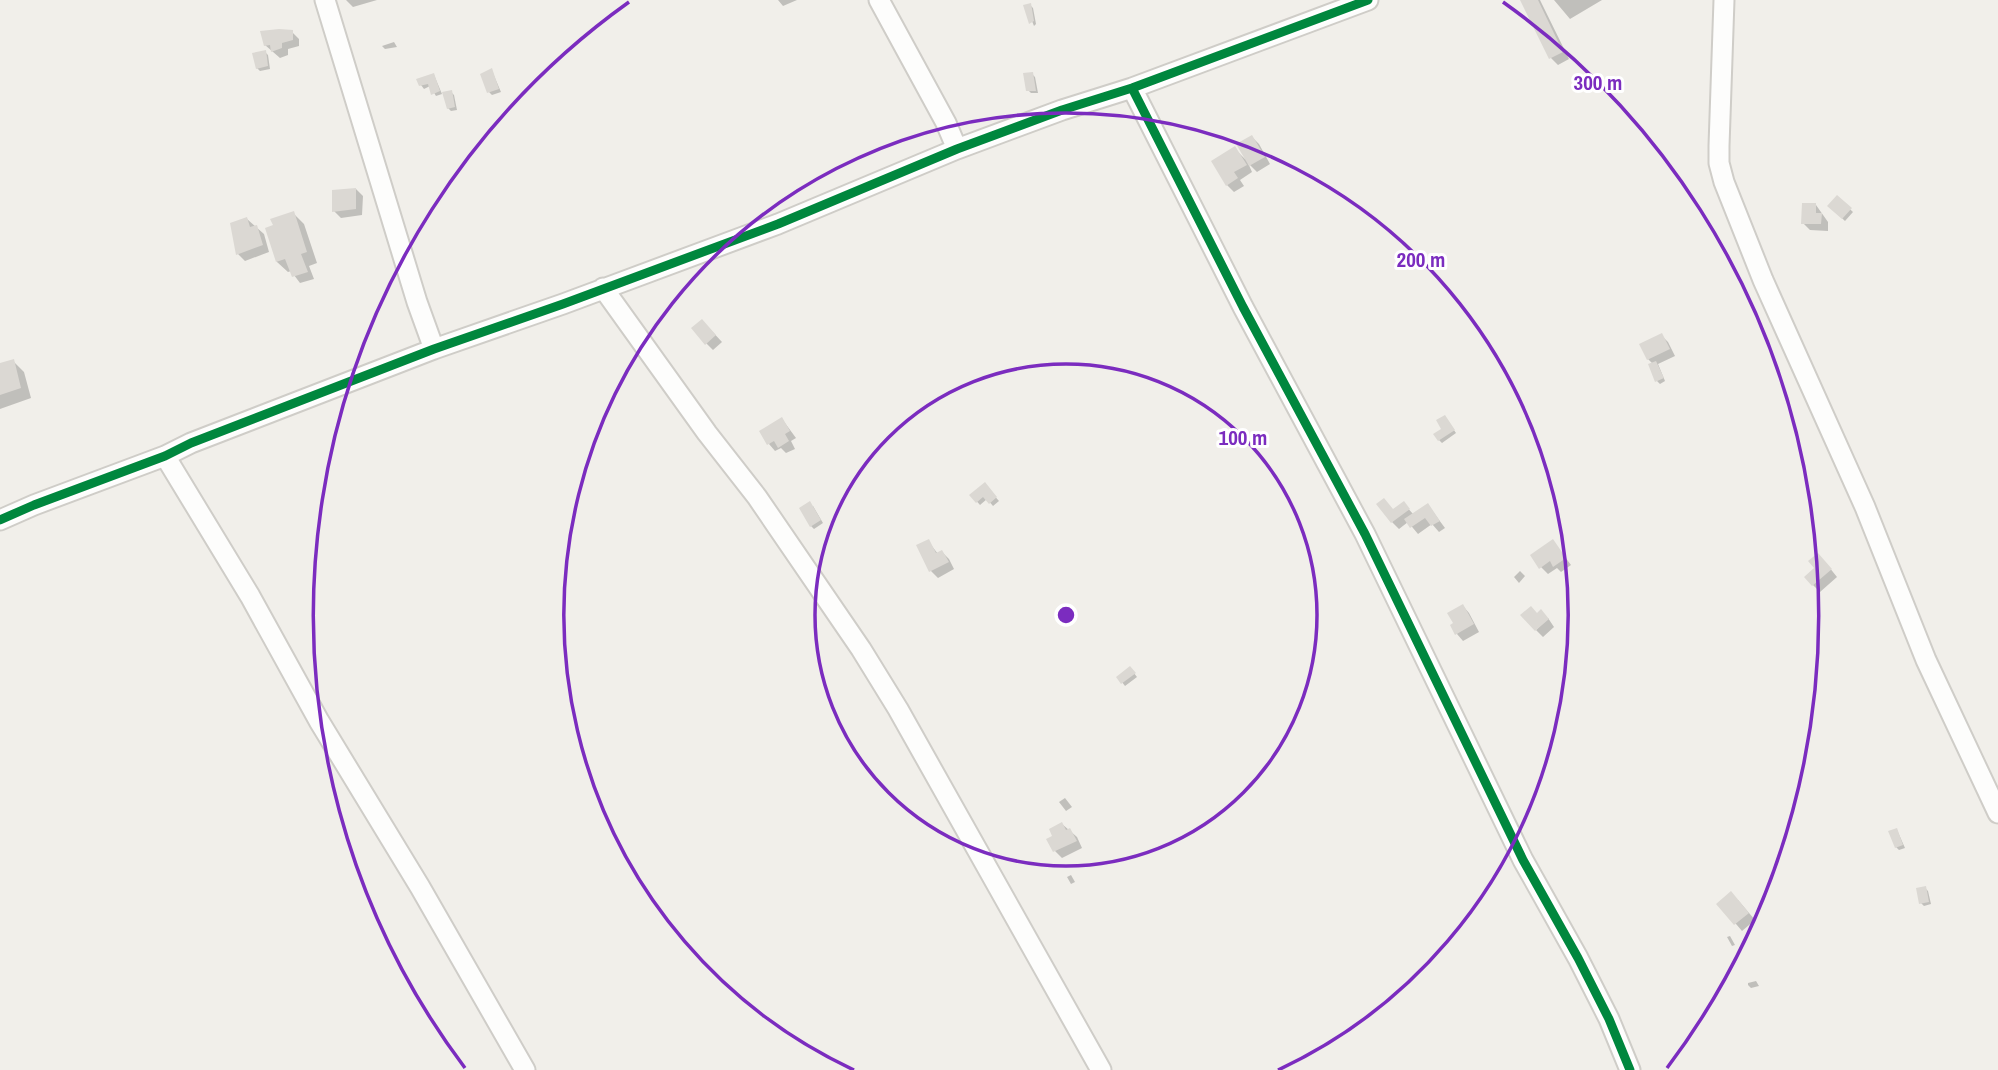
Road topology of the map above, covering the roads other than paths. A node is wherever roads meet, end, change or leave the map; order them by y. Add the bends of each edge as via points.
1 (325, 0) edge
2 (878, 0) edge
3 (1368, 0) edge
4 (1724, 0) edge
5 (1132, 88) junction
6 (957, 149) junction
7 (603, 288) junction
8 (434, 349) junction
9 (165, 456) junction
10 (0, 520) edge
11 (1998, 813) edge
12 (525, 1070) edge
13 (1101, 1070) edge
14 (1630, 1070) edge

1 - 8 street
2 - 6 street
3 - 5 street
4 - 11 street via 1719,146 1724,182 1926,660
5 - 6 street
5 - 14 street via 1365,534 1523,860 1585,970
6 - 7 street via 778,224
7 - 8 street
7 - 13 street via 757,497 861,649
8 - 9 street
9 - 10 street
9 - 12 street

